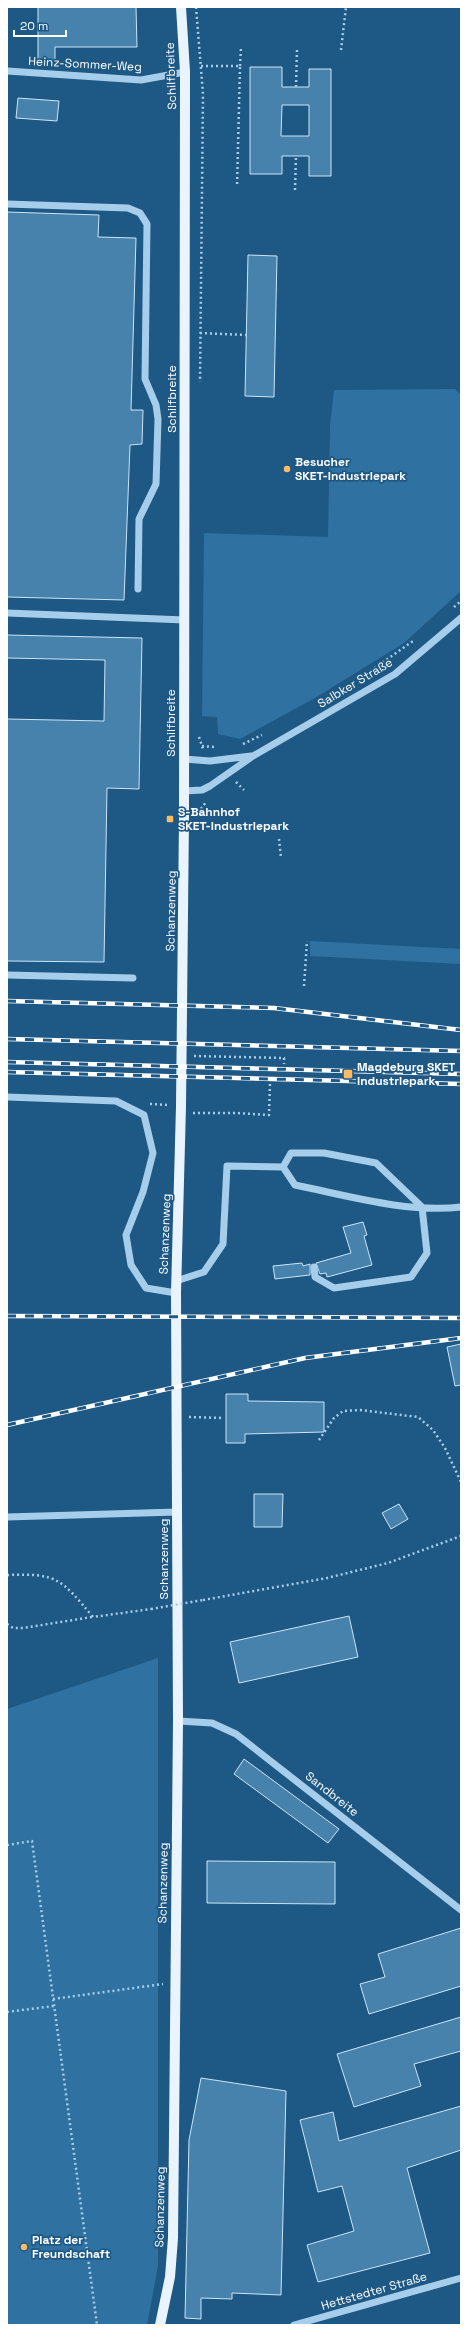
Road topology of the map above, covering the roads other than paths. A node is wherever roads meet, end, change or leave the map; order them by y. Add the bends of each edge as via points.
1 (181, 7) edge
2 (7, 71) edge
3 (185, 72) junction
4 (7, 204) edge
5 (138, 590) dead end
6 (7, 612) edge
7 (461, 618) edge
8 (185, 620) junction
9 (253, 756) junction
10 (184, 759) junction
11 (184, 791) junction
12 (7, 975) edge
13 (133, 978) dead end
14 (7, 1097) edge
15 (283, 1167) junction
16 (422, 1207) junction
17 (461, 1207) edge
18 (314, 1267) dead end
19 (176, 1281) junction
20 (176, 1293) junction
21 (177, 1512) junction
22 (7, 1517) edge
23 (178, 1721) junction
24 (461, 1910) edge
25 (461, 2278) edge
26 (160, 2325) edge
27 (294, 2325) edge

1 - 3 main road, Schilfbreite
2 - 3 street, Heinz-Sommer-Weg via 141,80
3 - 8 main road, Schilfbreite
4 - 5 street via 128,208 140,213 147,224 145,380 156,405 158,419 156,484 140,519
6 - 8 street
7 - 9 street, Salbker Straße via 395,674
8 - 10 main road, Schilfbreite
9 - 10 street, Salbker Straße via 210,761
9 - 11 street, Salbker Straße via 202,790
10 - 11 main road, Schilfbreite
11 - 19 main road, Schanzenweg via 181,1106
12 - 13 street
14 - 20 street via 116,1101 144,1115 153,1154 143,1192 126,1235 131,1265 146,1288
15 - 16 street via 295,1185 395,1206
15 - 16 street via 292,1153 324,1153 376,1163
15 - 19 street via 227,1166 223,1244 204,1272
16 - 17 street
16 - 18 street via 427,1254 411,1277 334,1288 315,1277
19 - 20 main road, Schanzenweg
20 - 21 main road, Schanzenweg
21 - 22 street
21 - 23 main road, Schanzenweg
23 - 24 street, Sandbreite via 212,1723 236,1734
23 - 26 main road, Schanzenweg via 173,2238 170,2277
25 - 27 street, Hettstedter Straße

